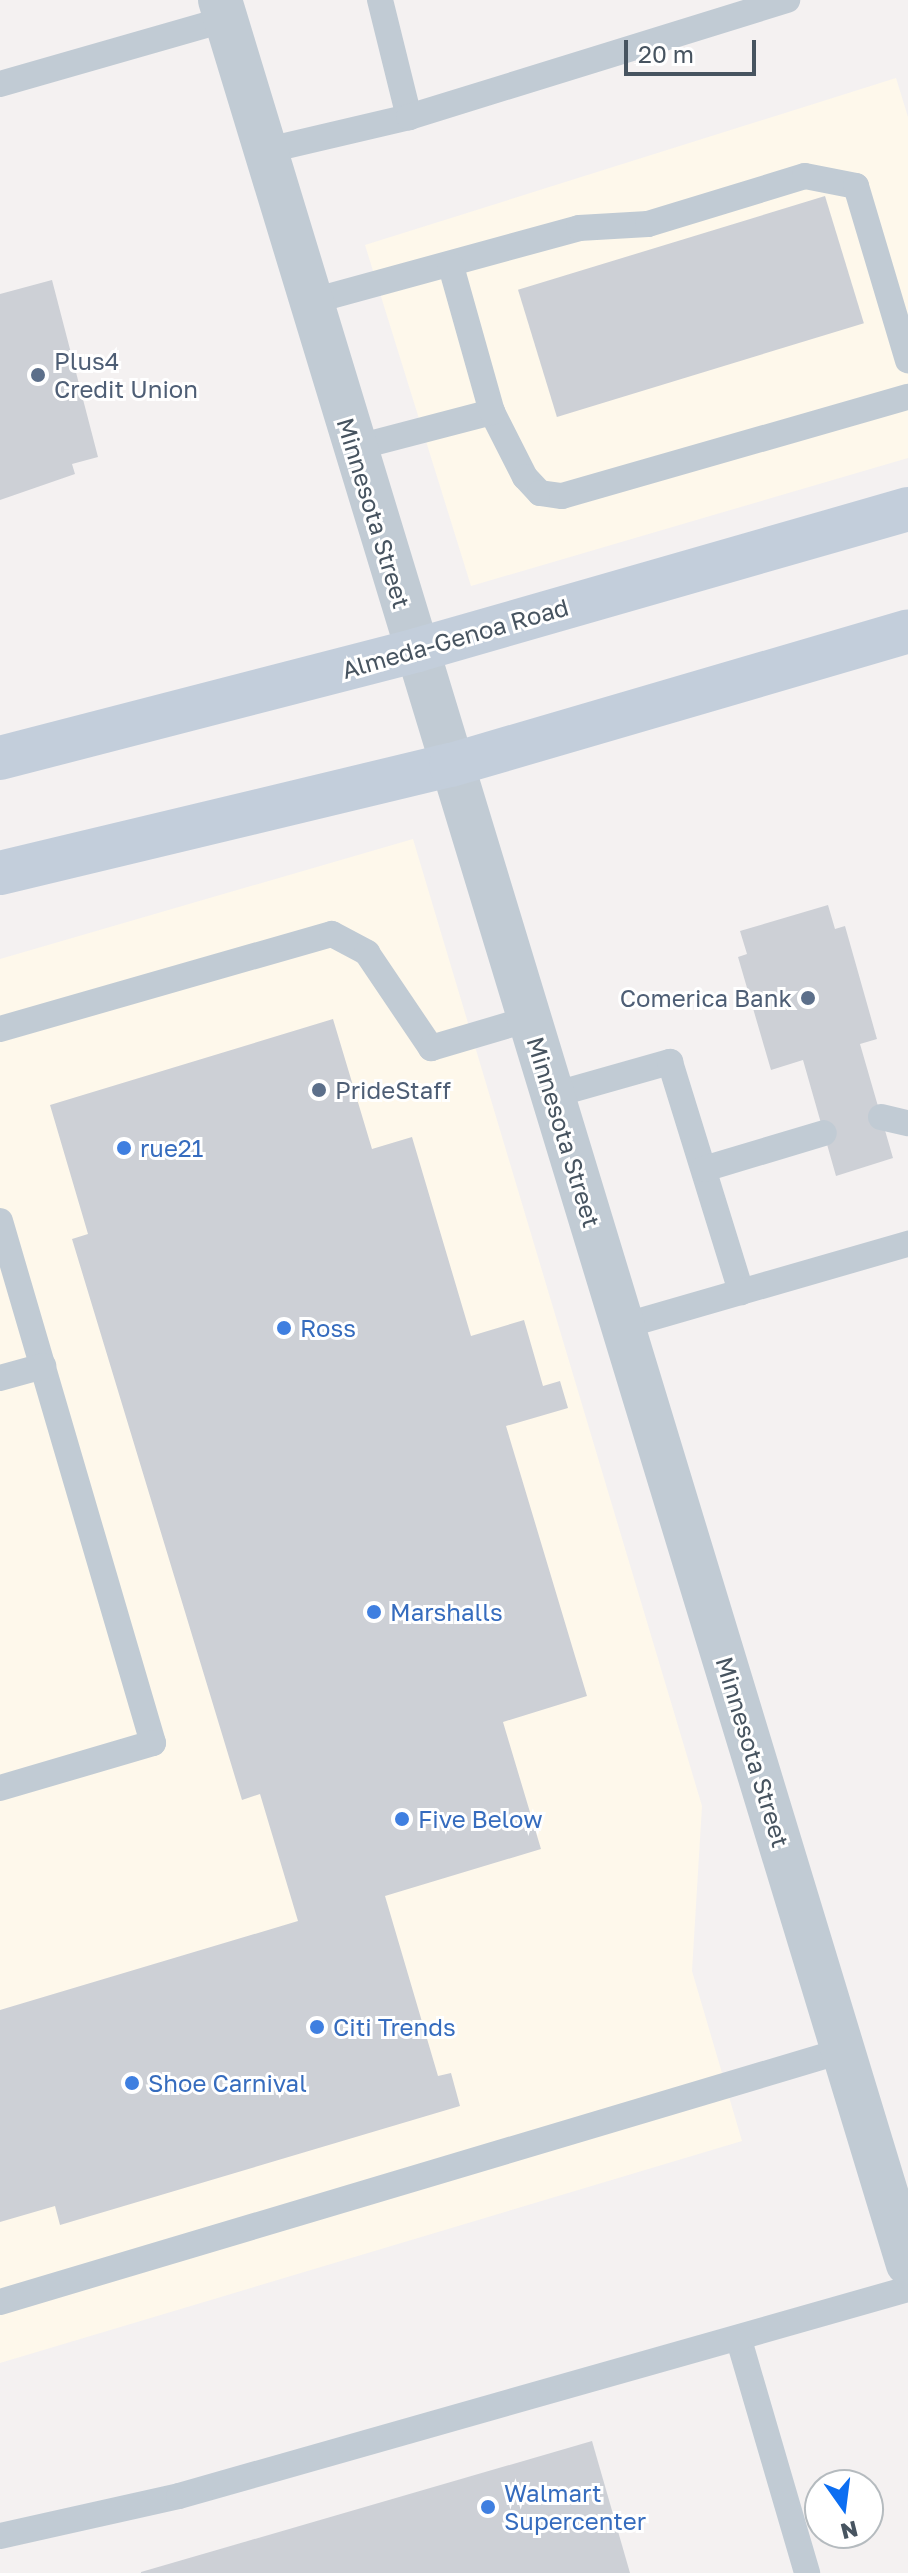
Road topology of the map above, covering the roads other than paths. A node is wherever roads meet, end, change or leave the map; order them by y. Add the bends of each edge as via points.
1 (380, 0) edge
2 (787, 0) edge
3 (223, 9) edge
4 (0, 84) edge
5 (409, 117) junction
6 (264, 151) junction
7 (451, 266) junction
8 (309, 302) junction
9 (908, 360) edge
10 (908, 397) edge
11 (492, 412) junction
12 (354, 448) junction
13 (908, 509) edge
14 (908, 631) edge
15 (417, 650) junction
16 (0, 758) edge
17 (451, 765) junction
18 (0, 873) edge
19 (529, 1019) junction
20 (0, 1029) edge
21 (553, 1095) junction
22 (881, 1117) dead end
23 (908, 1123) edge
24 (824, 1133) dead end
25 (704, 1169) junction
26 (0, 1221) edge
27 (908, 1244) edge
28 (741, 1292) junction
29 (623, 1326) junction
30 (43, 1366) junction
31 (0, 1378) edge
32 (0, 1788) edge
33 (845, 2050) junction
34 (908, 2268) edge
35 (0, 2302) edge
36 (739, 2340) junction
37 (0, 2536) edge
38 (807, 2573) edge

1 - 5 lane
2 - 5 lane
3 - 4 lane
3 - 6 street, Minnesota Street
5 - 6 lane
6 - 8 street, Minnesota Street
7 - 8 lane
7 - 9 lane via 579,228 648,224 805,176 856,186
7 - 11 lane
8 - 12 street, Minnesota Street
10 - 11 lane via 562,496 540,493 525,477
11 - 12 lane
12 - 15 street, Minnesota Street
13 - 15 main road, Almeda-Genoa Road
14 - 17 main road
15 - 16 main road, Almeda-Genoa Road
15 - 17 street, Minnesota Street
17 - 18 main road
17 - 19 street, Minnesota Street
19 - 20 lane via 431,1048 367,953 332,934
19 - 21 street, Minnesota Street
21 - 25 lane via 670,1062
21 - 29 street, Minnesota Street
22 - 23 lane
24 - 25 lane
25 - 28 lane
26 - 30 lane
27 - 28 lane
28 - 29 lane
29 - 33 street, Minnesota Street
30 - 31 lane
30 - 32 lane via 153,1743
33 - 34 street, Minnesota Street
33 - 35 lane
34 - 36 lane
36 - 37 lane via 179,2496
36 - 38 lane

